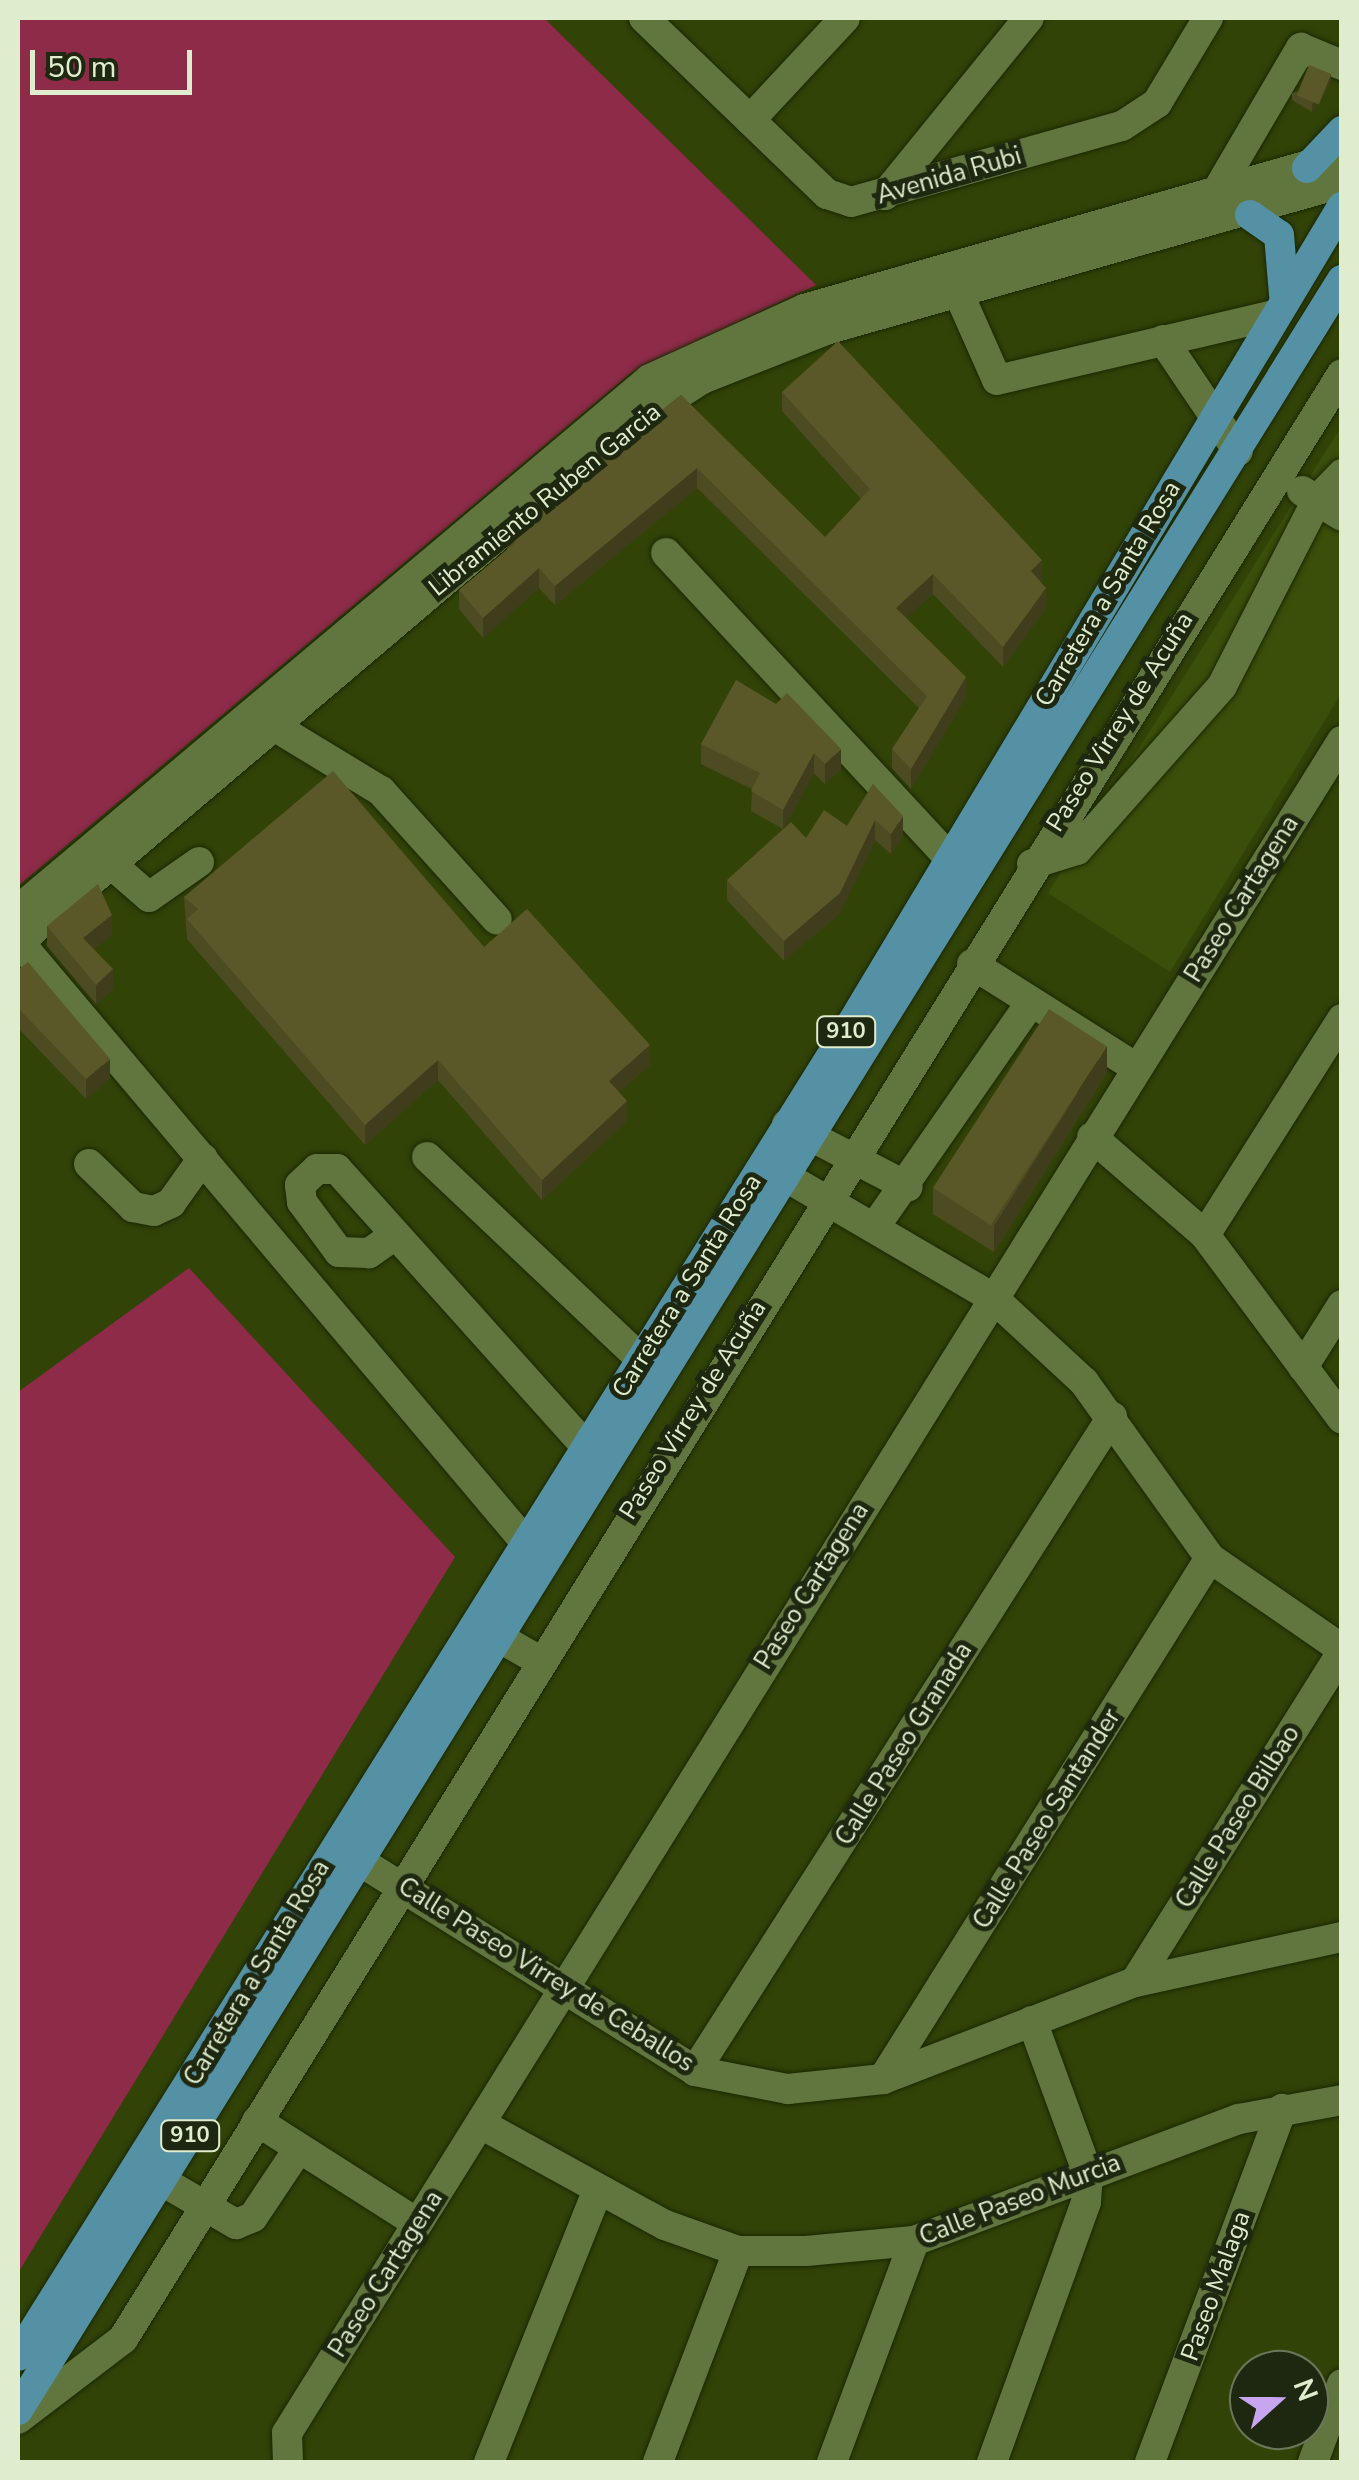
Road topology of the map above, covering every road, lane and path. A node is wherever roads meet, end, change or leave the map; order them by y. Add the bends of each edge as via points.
1 (845, 18) edge
2 (1030, 18) edge
3 (1208, 18) edge
4 (650, 19) edge
5 (1342, 64) edge
6 (750, 120) junction
7 (1342, 131) edge
8 (1342, 153) edge
9 (1308, 168) junction
10 (1342, 182) edge
11 (884, 195) junction
12 (1214, 196) junction
13 (1342, 208) edge
14 (1250, 215) junction
15 (1342, 280) edge
16 (958, 292) junction
17 (1279, 308) junction
18 (1163, 340) junction
19 (1342, 374) edge
20 (1214, 418) junction
21 (1238, 451) junction
22 (1342, 474) edge
23 (1278, 476) junction
24 (1329, 508) edge
25 (1154, 516) junction
26 (1188, 533) junction
27 (666, 553) dead end
28 (1226, 553) junction
29 (274, 726) junction
30 (1342, 741) edge
31 (1017, 746) junction
32 (1045, 761) junction
33 (1080, 782) junction
34 (200, 862) dead end
35 (111, 864) junction
36 (1032, 864) junction
37 (959, 870) junction
38 (18, 910) edge
39 (497, 920) dead end
40 (18, 942) edge
41 (972, 964) junction
42 (1029, 1005) junction
43 (1342, 1019) edge
44 (862, 1028) junction
45 (912, 1056) junction
46 (1135, 1066) junction
47 (798, 1130) junction
48 (1092, 1137) junction
49 (426, 1157) dead end
50 (849, 1157) junction
51 (203, 1158) junction
52 (89, 1164) dead end
53 (774, 1170) junction
54 (908, 1187) junction
55 (823, 1199) junction
56 (874, 1228) junction
57 (395, 1235) dead end
58 (1205, 1235) junction
59 (992, 1298) junction
60 (1342, 1305) edge
61 (642, 1360) junction
62 (1303, 1367) junction
63 (638, 1413) junction
64 (1112, 1417) junction
65 (1342, 1420) edge
66 (676, 1438) junction
67 (587, 1448) junction
68 (528, 1544) junction
69 (1210, 1558) junction
70 (498, 1637) junction
71 (1342, 1650) edge
72 (540, 1661) junction
73 (347, 1853) junction
74 (400, 1884) junction
75 (1342, 1937) edge
76 (1135, 1982) junction
77 (562, 1987) junction
78 (1032, 2022) junction
79 (696, 2071) junction
80 (884, 2079) junction
81 (1342, 2100) edge
82 (1282, 2109) junction
83 (256, 2121) junction
84 (481, 2124) junction
85 (299, 2148) junction
86 (1088, 2174) junction
87 (162, 2180) junction
88 (596, 2195) junction
89 (204, 2207) junction
90 (417, 2223) junction
91 (914, 2241) junction
92 (738, 2251) junction
93 (18, 2356) edge
94 (1342, 2384) edge
95 (18, 2410) edge
96 (18, 2418) edge
97 (288, 2448) edge
98 (489, 2462) edge
99 (658, 2462) edge
100 (832, 2462) edge
101 (992, 2462) edge
102 (1150, 2462) edge
103 (1313, 2462) edge

1 - 6 street
2 - 11 street
3 - 11 street, Avenida Rubi via 1142,116
4 - 6 street, Avenida Rubi
5 - 12 street via 1301,48
6 - 11 street, Avenida Rubi via 834,199
7 - 9 main road
8 - 9 street, Libramiento Ruben Garcia
9 - 12 street, Libramiento Ruben Garcia
10 - 14 street, Libramiento Ruben Garcia
12 - 38 street, Libramiento Ruben Garcia via 804,309 650,380
13 - 17 main road, Carretera a Santa Rosa / 910
14 - 16 street, Libramiento Ruben Garcia
14 - 17 main road via 1279,235
15 - 21 main road, Carretera a Santa Rosa / 910
16 - 18 street via 996,380
16 - 29 street, Libramiento Ruben Garcia via 758,354 670,398
17 - 18 street
17 - 20 main road, Carretera a Santa Rosa / 910
18 - 20 street
19 - 23 street, Paseo Virrey de Acuña
20 - 21 street
20 - 25 main road, Carretera a Santa Rosa / 910
21 - 26 main road, Carretera a Santa Rosa / 910
22 - 24 street
23 - 24 street
23 - 28 street, Paseo Virrey de Acuña
24 - 36 street via 1222,686 1077,850
25 - 26 street
25 - 31 main road, Carretera a Santa Rosa / 910
26 - 28 street
26 - 32 main road, Carretera a Santa Rosa / 910
27 - 37 street
28 - 33 street, Paseo Virrey de Acuña
29 - 35 street, Libramiento Ruben Garcia
29 - 39 street via 381,791
30 - 46 street, Paseo Cartagena
31 - 32 street
31 - 37 main road, Carretera a Santa Rosa / 910
32 - 33 street
32 - 37 main road, Carretera a Santa Rosa / 910
33 - 36 street, Paseo Virrey de Acuña
34 - 35 street via 149,897
35 - 40 street, Libramiento Ruben Garcia
36 - 41 street, Paseo Virrey de Acuña
37 - 44 main road, Carretera a Santa Rosa / 910
40 - 51 street
41 - 42 street
41 - 45 street, Paseo Virrey de Acuña
42 - 46 street
42 - 54 street
43 - 58 street
44 - 45 street
44 - 47 main road, Carretera a Santa Rosa / 910
45 - 50 street, Paseo Virrey de Acuña
46 - 48 street, Paseo Cartagena
47 - 50 street
47 - 53 main road, Carretera a Santa Rosa / 910
48 - 58 street
48 - 59 street, Paseo Cartagena
49 - 61 street
50 - 54 street
50 - 55 street, Paseo Virrey de Acuña
51 - 52 street via 171,1203 154,1210 133,1207
51 - 68 street
53 - 55 street
53 - 61 main road, Carretera a Santa Rosa / 910
53 - 63 main road, Carretera a Santa Rosa / 910
54 - 56 street
55 - 56 street
55 - 66 street, Paseo Virrey de Acuña
56 - 59 street
57 - 67 street
58 - 62 street
59 - 64 street
59 - 77 street, Paseo Cartagena
60 - 62 street
61 - 67 main road, Carretera a Santa Rosa / 910
62 - 65 street
63 - 66 street
63 - 70 main road, Carretera a Santa Rosa / 910
64 - 69 street
64 - 79 street, Calle Paseo Granada
66 - 72 street, Paseo Virrey de Acuña
67 - 68 main road, Carretera a Santa Rosa / 910
68 - 73 main road, Carretera a Santa Rosa / 910
69 - 71 street
69 - 80 street, Calle Paseo Santander
70 - 72 street
70 - 73 main road, Carretera a Santa Rosa / 910
71 - 76 street, Calle Paseo Bilbao
72 - 74 street, Paseo Virrey de Acuña
73 - 74 street, Calle Paseo Virrey de Ceballos
73 - 87 main road, Carretera a Santa Rosa / 910
73 - 93 main road, Carretera a Santa Rosa / 910
74 - 77 street, Calle Paseo Virrey de Ceballos
74 - 83 street, Paseo Virrey de Acuña
75 - 76 street, Calle Paseo Virrey de Ceballos
76 - 78 street, Calle Paseo Virrey de Ceballos
77 - 79 street, Calle Paseo Virrey de Ceballos
77 - 84 street, Paseo Cartagena
78 - 80 street, Calle Paseo Virrey de Ceballos
78 - 86 street
79 - 80 street, Calle Paseo Virrey de Ceballos via 788,2089
81 - 82 street, Calle Paseo Murcia
82 - 86 street, Calle Paseo Murcia
82 - 102 street, Paseo Malaga
83 - 85 street
83 - 89 street, Paseo Virrey de Acuña
84 - 88 street, Calle Paseo Murcia
84 - 90 street, Paseo Cartagena
85 - 89 street via 253,2216 236,2224
85 - 90 street
86 - 91 street, Calle Paseo Murcia
86 - 101 street via 1080,2231
87 - 89 street
87 - 95 main road, Carretera a Santa Rosa / 910
88 - 92 street, Calle Paseo Murcia
88 - 98 street
89 - 96 street, Paseo Virrey de Acuña via 123,2339
90 - 97 street, Paseo Cartagena
91 - 92 street, Calle Paseo Murcia
91 - 100 street
92 - 99 street
94 - 103 street

